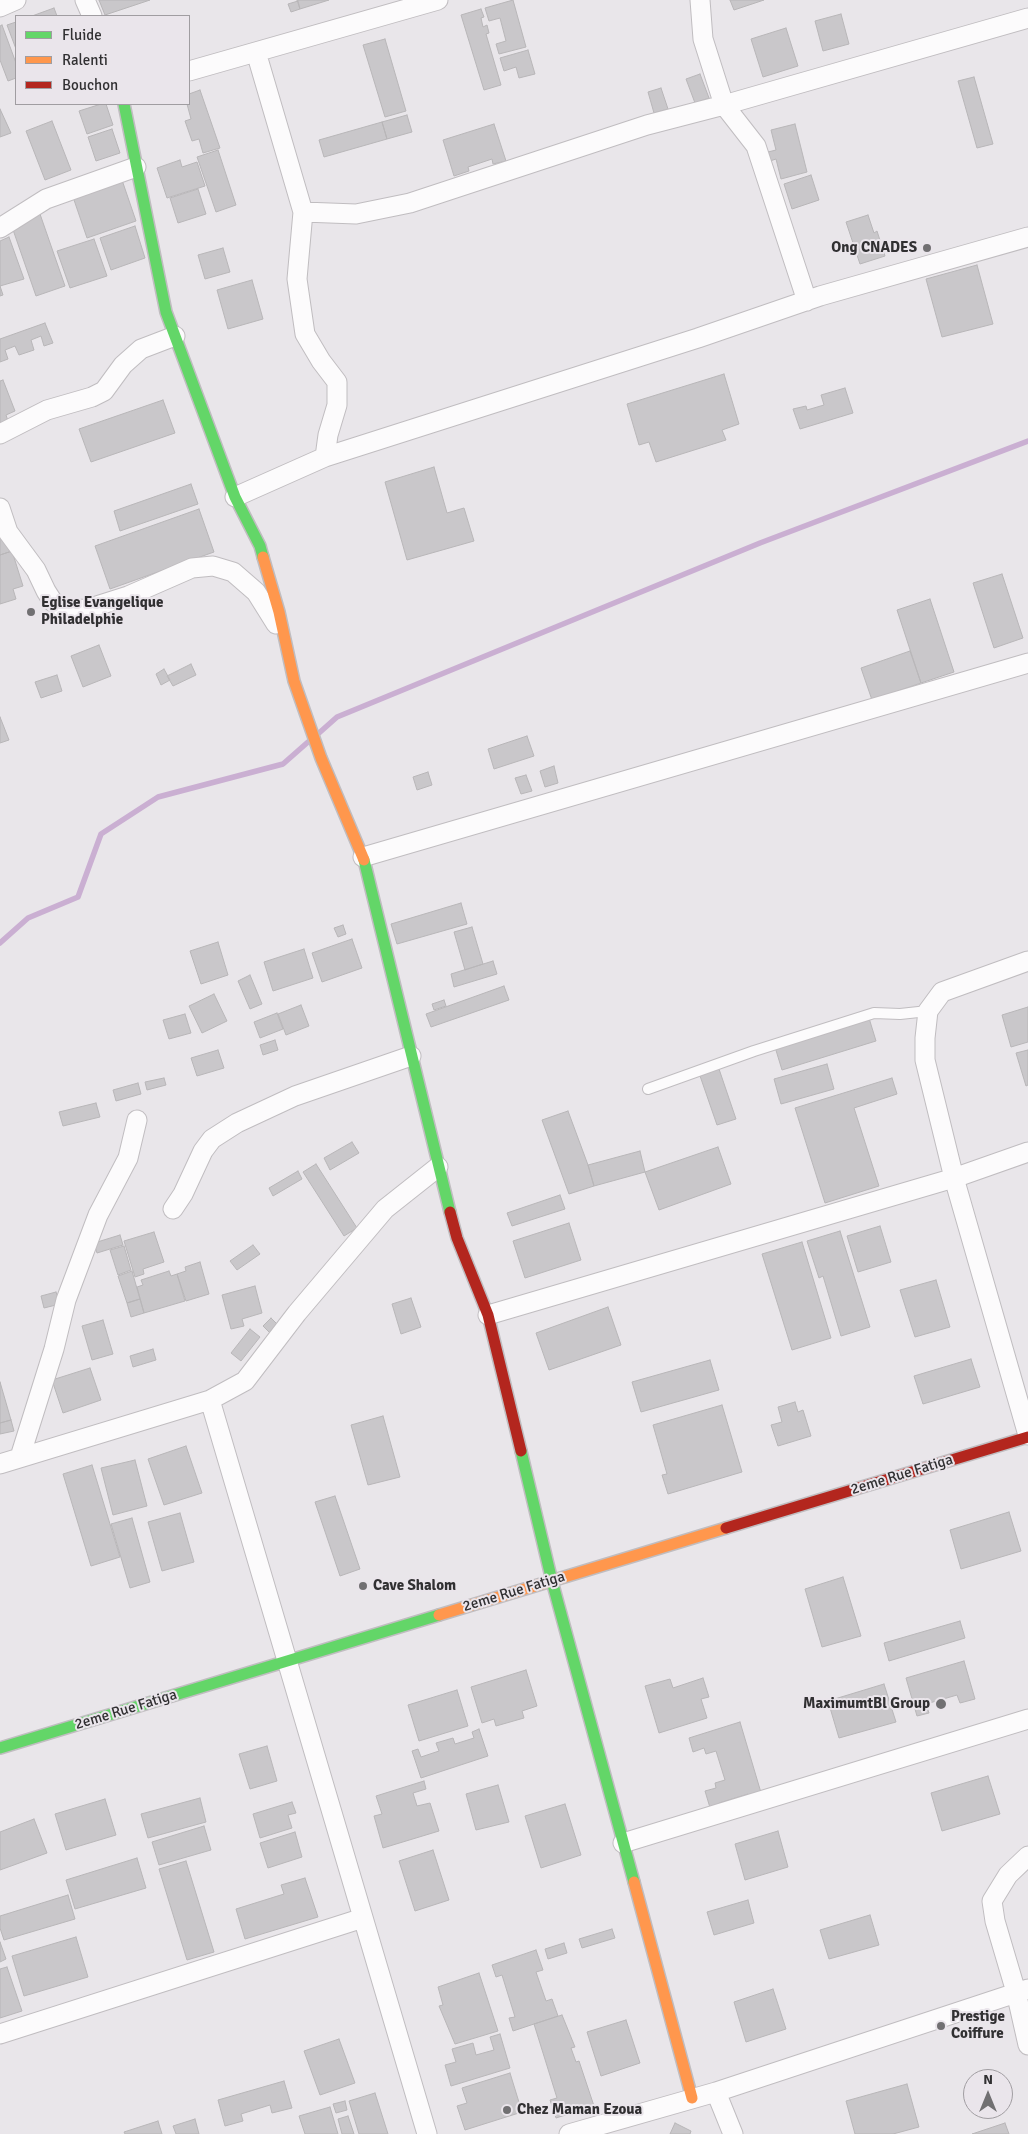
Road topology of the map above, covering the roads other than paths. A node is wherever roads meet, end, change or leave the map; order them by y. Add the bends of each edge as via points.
1 (16, 0) edge
2 (85, 0) edge
3 (438, 0) edge
4 (700, 0) edge
5 (0, 7) edge
6 (92, 15) edge
7 (1028, 18) edge
8 (256, 52) junction
9 (190, 71) edge
10 (124, 105) edge
11 (724, 105) junction
12 (136, 167) junction
13 (303, 212) junction
14 (0, 228) edge
15 (1028, 237) edge
16 (807, 301) junction
17 (175, 336) junction
18 (0, 434) edge
19 (325, 456) junction
20 (235, 497) junction
21 (0, 508) edge
22 (287, 648) junction
23 (1028, 662) edge
24 (363, 857) junction
25 (1028, 961) edge
26 (928, 1011) junction
27 (411, 1056) junction
28 (648, 1089) dead end
29 (137, 1120) dead end
30 (1028, 1152) edge
31 (438, 1167) junction
32 (954, 1178) junction
33 (173, 1209) dead end
34 (488, 1315) junction
35 (210, 1400) junction
36 (1028, 1436) edge
37 (20, 1458) junction
38 (0, 1464) edge
39 (552, 1581) junction
40 (287, 1661) junction
41 (1028, 1719) edge
42 (0, 1748) edge
43 (623, 1843) junction
44 (1028, 1856) edge
45 (363, 1918) junction
46 (1022, 1990) edge
47 (0, 2034) edge
48 (1028, 2045) edge
49 (716, 2092) junction
50 (692, 2098) junction
51 (427, 2134) edge
52 (569, 2134) edge
53 (733, 2134) edge

1 - 5 street
2 - 6 street
3 - 8 street
4 - 11 street via 703,39
7 - 11 street
8 - 9 street
8 - 13 street
10 - 12 street
11 - 13 street via 647,125 410,203 356,214
11 - 16 street via 756,146
12 - 14 street via 46,199
12 - 17 street via 166,312
13 - 19 street via 297,279 305,334 337,382 337,405
15 - 16 street
16 - 19 street
17 - 18 street via 141,349 104,391 48,410
17 - 20 street
19 - 20 street
20 - 22 street via 260,546
21 - 22 street via 8,532 36,570 52,602 67,610 87,609 128,596 192,568 213,566 233,572 256,592
22 - 24 street via 294,681 321,758
23 - 24 street
24 - 27 street
25 - 26 street via 942,992
26 - 28 lane via 874,1013
26 - 32 street via 925,1060
27 - 31 street
27 - 33 street via 295,1096 237,1123 212,1139 203,1150
29 - 37 street via 128,1158 98,1215 66,1300
30 - 32 street
31 - 34 street via 458,1238
31 - 35 street via 385,1209 297,1313 245,1381
32 - 34 street
32 - 36 street
34 - 39 street
35 - 37 street
35 - 40 street
36 - 39 street, 2eme Rue Fatiga
37 - 38 street
39 - 40 street, 2eme Rue Fatiga
39 - 43 street
40 - 42 street, 2eme Rue Fatiga
40 - 45 street
41 - 43 street
43 - 50 street
44 - 46 street via 1008,1874 992,1901 995,1921
45 - 47 street
45 - 51 street
46 - 48 street
46 - 49 street
49 - 50 street
49 - 53 street
50 - 52 street

